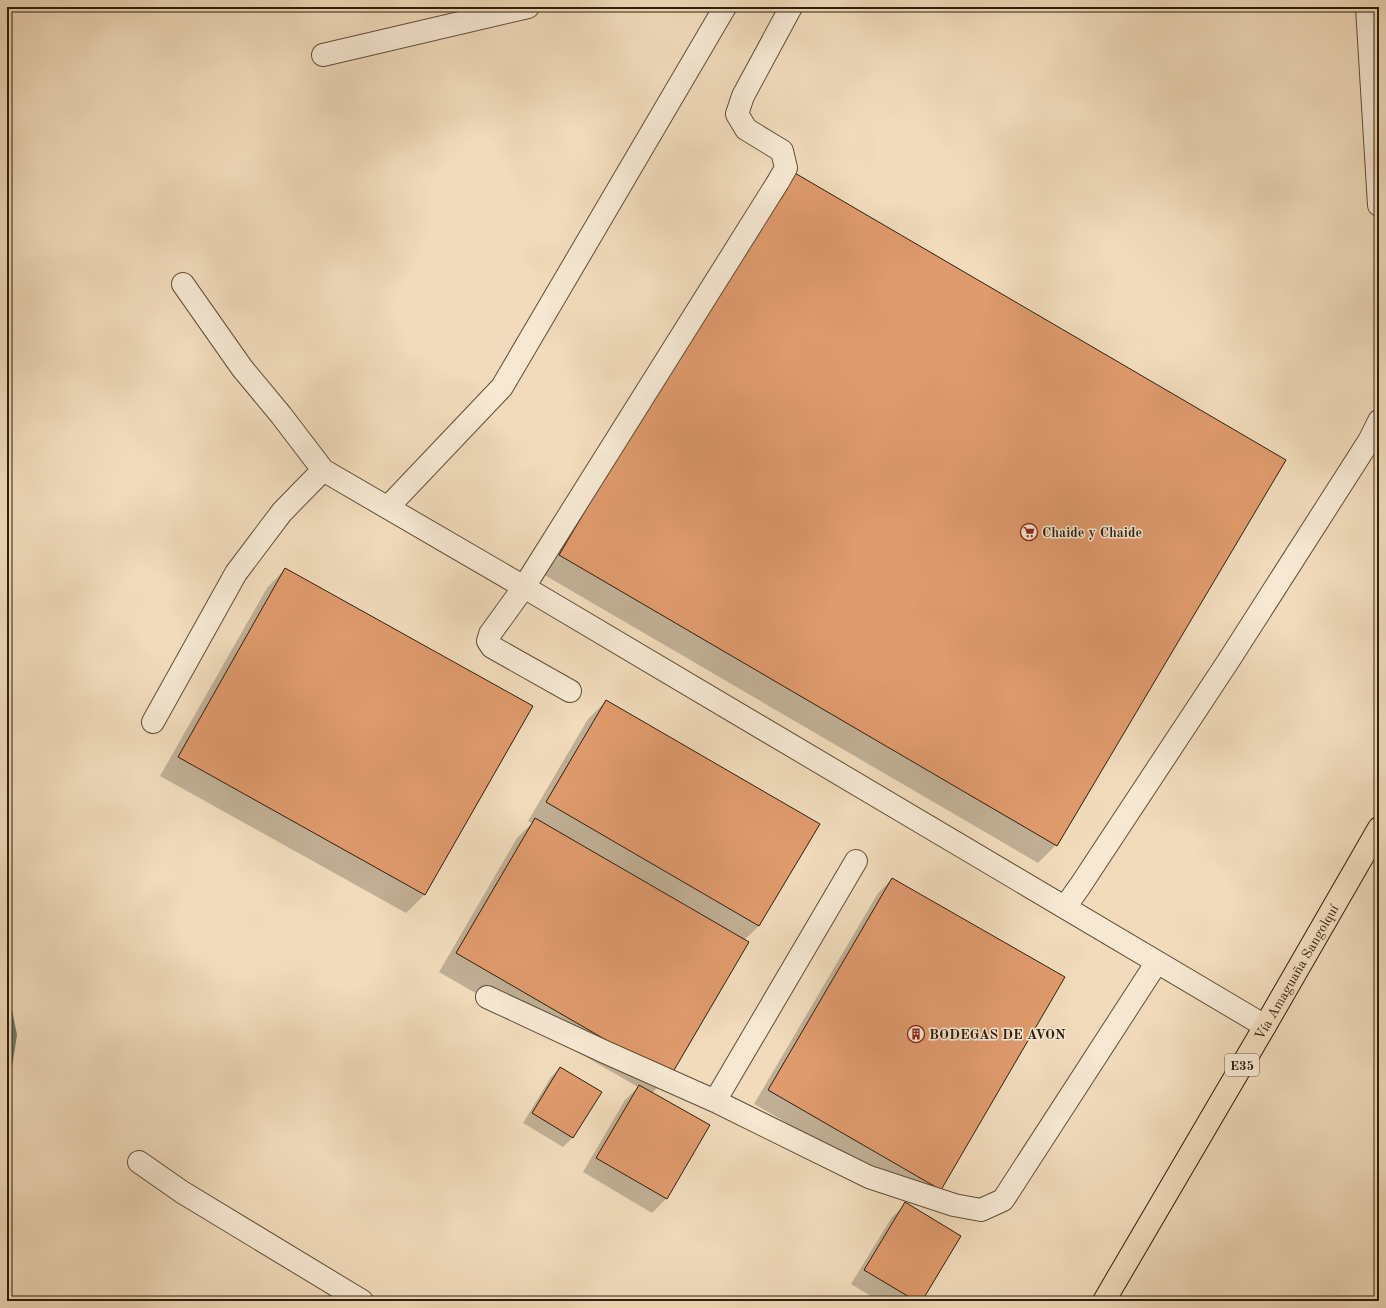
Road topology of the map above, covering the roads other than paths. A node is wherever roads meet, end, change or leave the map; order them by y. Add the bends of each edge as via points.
1 (528, 7) edge
2 (725, 7) edge
3 (791, 7) edge
4 (1367, 7) edge
5 (323, 55) dead end
6 (1379, 205) edge
7 (183, 284) dead end
8 (1379, 421) edge
9 (323, 470) junction
10 (388, 508) junction
11 (524, 586) junction
12 (570, 691) dead end
13 (153, 722) dead end
14 (1379, 828) edge
15 (856, 861) dead end
16 (1065, 907) junction
17 (1157, 962) junction
18 (487, 997) dead end
19 (1266, 1026) junction
20 (715, 1101) junction
21 (139, 1162) dead end
22 (362, 1301) edge
23 (1104, 1301) edge

1 - 5 lane
2 - 10 lane via 502,387
3 - 11 lane via 743,96 737,114 746,129 782,151 786,168
4 - 6 lane
7 - 9 lane via 242,368
8 - 16 lane via 1369,441 1229,660
9 - 10 lane
9 - 13 lane via 282,512 236,573
10 - 11 lane
11 - 12 lane via 490,634 488,642 492,647
11 - 16 lane
14 - 19 highway, Vía Amaguaña Sangolquí / E35
15 - 20 lane
16 - 17 lane
17 - 19 lane
17 - 20 lane via 1003,1200 981,1210 954,1205 869,1177
18 - 20 lane
19 - 23 highway, Vía Amaguaña Sangolquí / E35
21 - 22 lane via 182,1192

